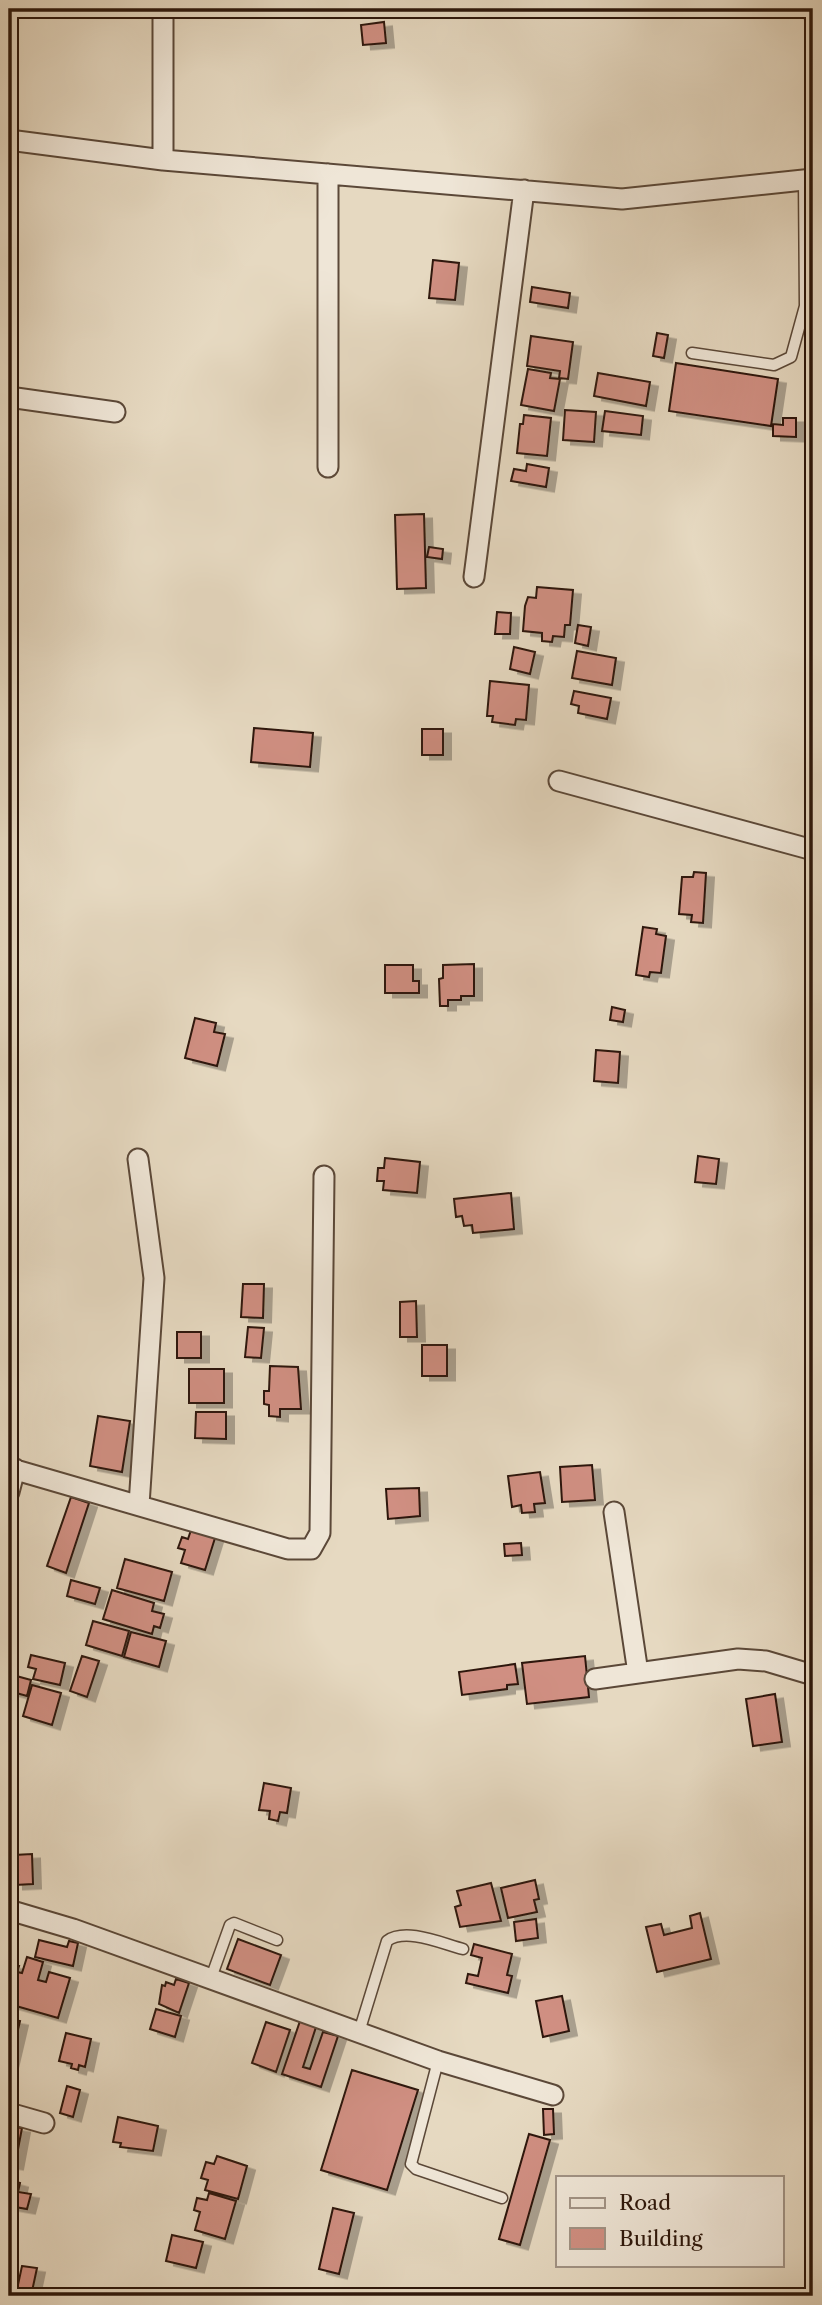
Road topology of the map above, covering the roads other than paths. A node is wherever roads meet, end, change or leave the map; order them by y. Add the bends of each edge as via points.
1 (163, 9) edge
2 (9, 140) edge
3 (163, 160) junction
4 (328, 174) junction
5 (808, 180) edge
6 (524, 190) junction
7 (692, 353) dead end
8 (9, 397) edge
9 (115, 412) dead end
10 (328, 467) dead end
11 (474, 577) dead end
12 (559, 781) dead end
13 (811, 849) edge
14 (138, 1159) dead end
15 (324, 1176) dead end
16 (12, 1468) edge
17 (9, 1492) edge
18 (139, 1506) junction
19 (614, 1512) dead end
20 (638, 1672) junction
21 (813, 1675) edge
22 (595, 1679) dead end
23 (9, 1910) edge
24 (277, 1940) dead end
25 (463, 1949) dead end
26 (211, 1978) junction
27 (359, 2032) junction
28 (438, 2061) junction
29 (553, 2095) dead end
30 (9, 2113) edge
31 (44, 2123) dead end
32 (502, 2198) dead end

1 - 3 street
2 - 3 street
3 - 4 street
4 - 6 street
4 - 10 street
5 - 6 street via 622,199
5 - 7 lane via 805,306 791,357 774,365
6 - 11 street
8 - 9 street
12 - 13 street
14 - 18 street via 153,1278
15 - 18 street via 320,1533 316,1545 288,1549
16 - 17 street
16 - 18 street
19 - 20 street
20 - 21 street via 752,1658
20 - 22 street
23 - 26 street
24 - 26 lane via 230,1925
25 - 27 lane via 416,1937 387,1941
26 - 27 street
27 - 28 street
28 - 29 street
28 - 32 lane via 411,2164
30 - 31 street

